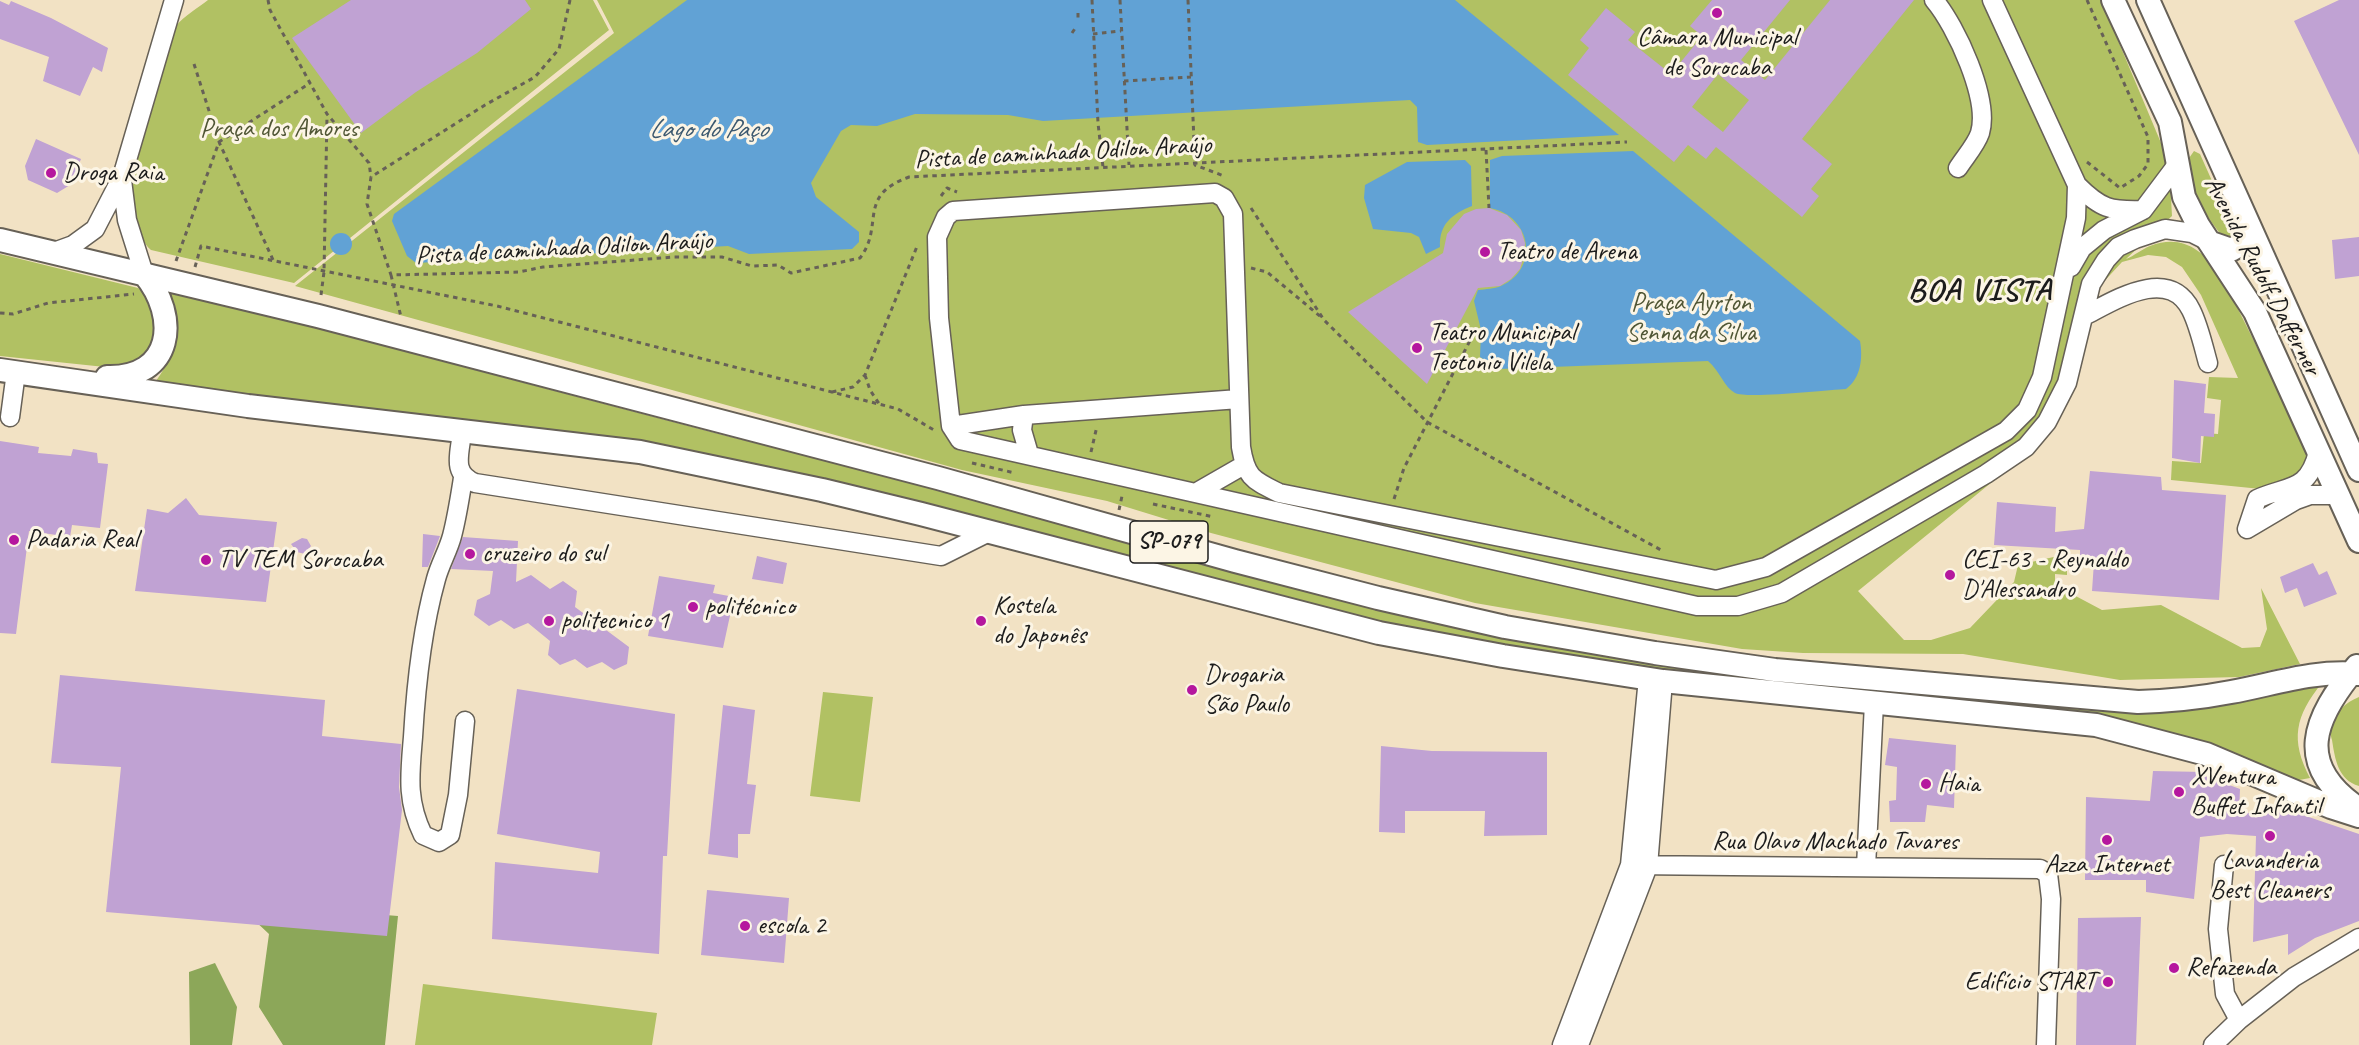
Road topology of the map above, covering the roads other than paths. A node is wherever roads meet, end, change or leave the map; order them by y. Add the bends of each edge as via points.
1 (174, 0) edge
2 (1934, 0) edge
3 (1992, 0) edge
4 (2113, 0) edge
5 (2148, 0) edge
6 (2214, 147) junction
7 (2176, 166) junction
8 (1958, 168) dead end
9 (122, 177) junction
10 (2077, 185) junction
11 (2142, 210) junction
12 (2254, 237) junction
13 (0, 240) edge
14 (2211, 243) junction
15 (51, 253) junction
16 (144, 274) junction
17 (2065, 276) junction
18 (2084, 316) junction
19 (2047, 354) junction
20 (2073, 361) junction
21 (2208, 363) dead end
22 (17, 372) edge
23 (1239, 399) junction
24 (1024, 415) junction
25 (10, 417) dead end
26 (951, 426) junction
27 (462, 432) junction
28 (2318, 452) junction
29 (1029, 454) junction
30 (2359, 470) edge
31 (1248, 472) junction
32 (463, 478) junction
33 (1197, 492) junction
34 (2338, 495) junction
35 (989, 532) junction
36 (2359, 541) edge
37 (2357, 674) edge
38 (1655, 680) junction
39 (1874, 703) junction
40 (465, 721) dead end
41 (2359, 809) edge
42 (2359, 816) edge
43 (1639, 865) junction
44 (2224, 865) dead end
45 (1866, 867) junction
46 (2355, 945) edge
47 (2239, 1020) junction
48 (1562, 1045) edge
49 (1579, 1045) edge
50 (2046, 1045) edge
51 (2213, 1045) edge

1 - 9 street
2 - 8 street via 1955,35 1983,109 1980,134
3 - 10 street
4 - 7 main road, Avenida Rudolf Dafferner via 2170,122
5 - 6 main road, Avenida Rudolf Dafferner
6 - 7 main road via 2198,138 2185,138
6 - 12 main road, Avenida Rudolf Dafferner
7 - 11 street
7 - 14 main road, Avenida Rudolf Dafferner via 2184,197
9 - 15 street via 95,229 73,245
9 - 16 street via 124,210
10 - 11 street via 2095,202 2113,210
10 - 17 street via 2076,218
11 - 17 street via 2104,230 2082,248
12 - 14 main road via 2231,250
12 - 30 main road, Avenida Rudolf Dafferner
13 - 15 main road, SP-079
14 - 18 street via 2192,233 2165,229 2118,247 2091,284
14 - 28 main road, Avenida Rudolf Dafferner via 2255,312
15 - 16 main road, SP-079
16 - 22 main road via 157,291 166,317 166,339 152,363 135,375 118,377
16 - 37 main road, SP-079 via 938,478 1378,598 1505,627 1775,670 2138,702 2211,695 2318,673
17 - 19 street
18 - 20 street
18 - 21 street via 2144,288 2176,293 2190,307
19 - 20 street
19 - 31 street via 2042,377 2027,410 2006,431 1766,567 1716,580 1279,493
20 - 33 street via 2067,383 2047,422 2026,447 1782,593 1738,606 1697,606
22 - 25 street
22 - 27 main road, SP-079
23 - 24 street
23 - 26 street via 1233,214 1224,198 1215,193 953,211 937,237 939,318
23 - 31 street
24 - 26 street
24 - 29 street via 1022,430
26 - 29 street via 960,440
27 - 32 street via 459,471
27 - 35 main road, SP-079 via 640,452 822,490
28 - 34 main road, Avenida Rudolf Dafferner
28 - 34 street via 2314,470 2299,486 2257,500 2247,529 2296,500 2310,495
29 - 33 street
31 - 33 street
32 - 35 street via 475,483 941,556
32 - 40 street via 452,537 436,579 425,635 411,755 409,793 415,818 423,835 439,842 450,835
34 - 36 main road, Avenida Rudolf Dafferner
35 - 38 main road, SP-079 via 1379,633
37 - 41 main road via 2334,696 2319,722 2315,745 2318,765 2326,780
38 - 39 main road, SP-079
38 - 43 street
39 - 42 main road, SP-079 via 2096,725 2206,754
39 - 45 street
43 - 45 street, Rua Olavo Machado Tavares
43 - 48 street
43 - 49 street
44 - 47 street via 2218,929 2225,994
45 - 50 street, Rua Olavo Machado Tavares via 2040,869 2048,874 2051,899
46 - 47 street via 2294,977
47 - 51 street

